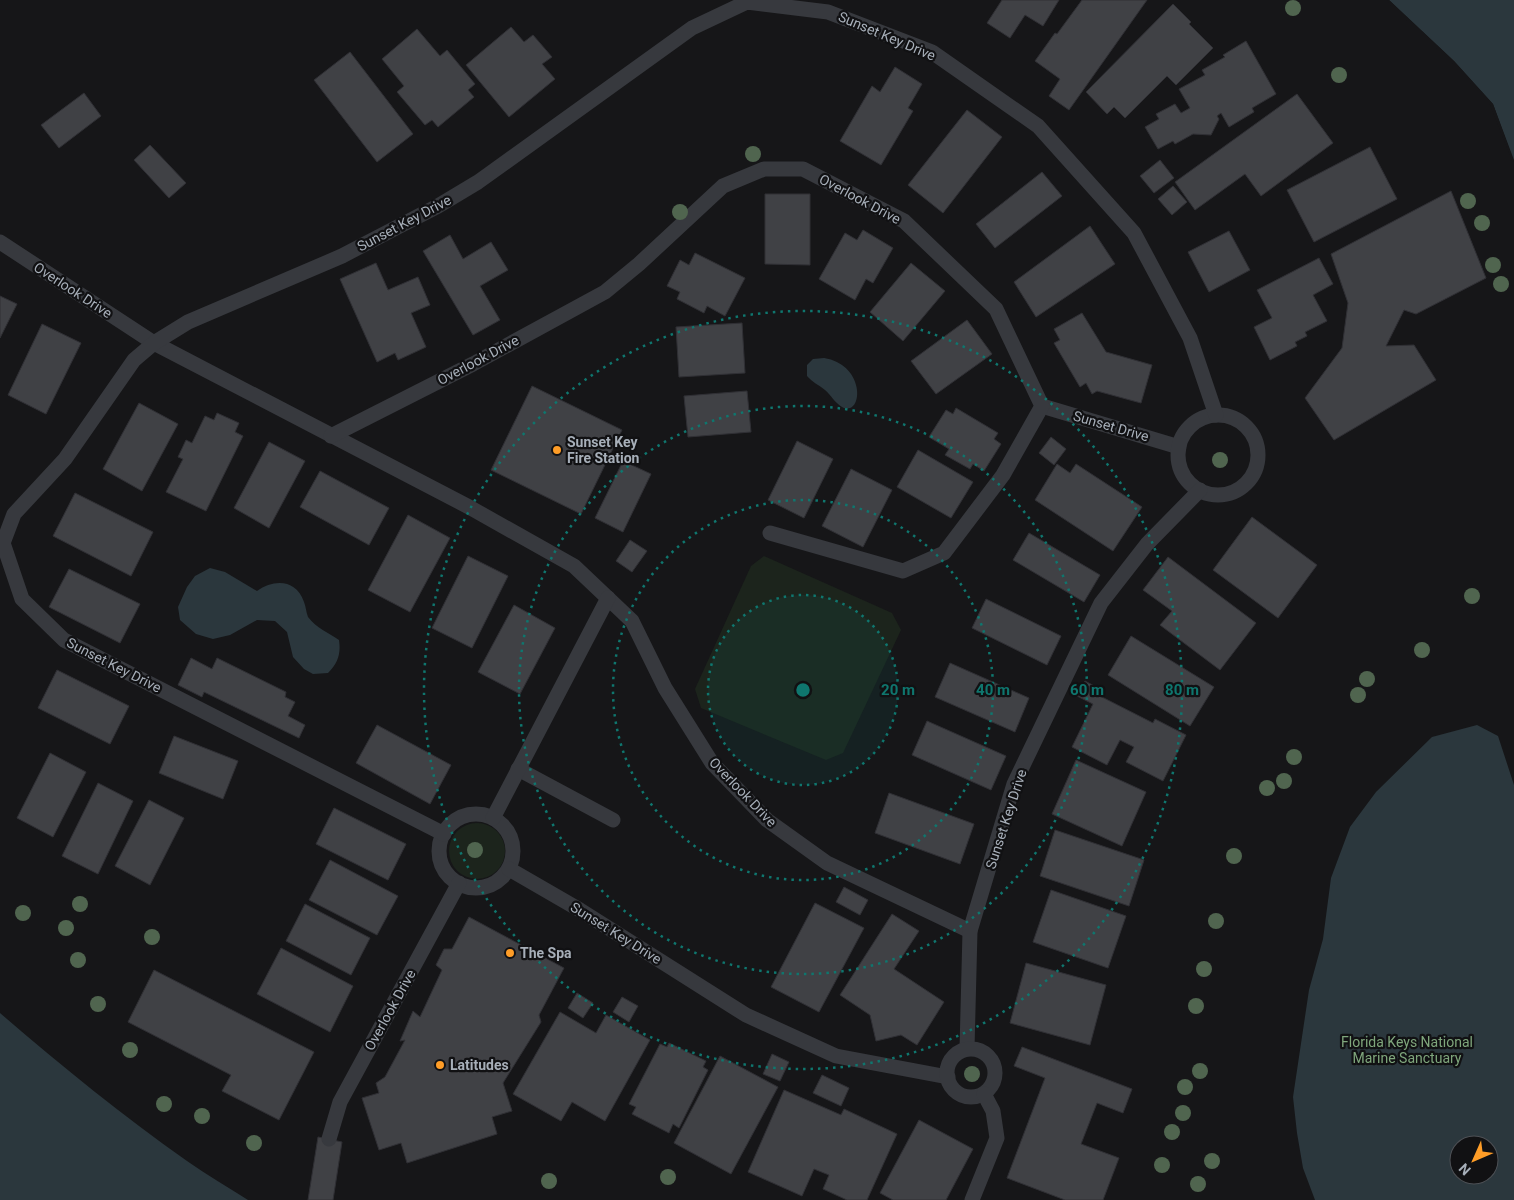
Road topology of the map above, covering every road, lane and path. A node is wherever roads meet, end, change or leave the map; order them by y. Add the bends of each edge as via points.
1 (0, 242) edge
2 (154, 343) junction
3 (1042, 406) junction
4 (1216, 415) junction
5 (332, 436) junction
6 (1179, 447) junction
7 (1200, 490) junction
8 (770, 533) dead end
9 (608, 598) junction
10 (518, 769) junction
11 (493, 818) junction
12 (613, 820) dead end
13 (444, 834) junction
14 (509, 869) junction
15 (459, 883) junction
16 (970, 932) junction
17 (967, 1049) junction
18 (948, 1077) junction
19 (984, 1094) junction
20 (330, 1140) dead end
21 (972, 1200) edge

1 - 2 lane, Overlook Drive
2 - 4 lane, Sunset Key Drive via 188,322 342,256 438,206 478,182 692,28 747,2 828,12 932,52 1038,126 1134,234 1190,338
2 - 5 lane, Overlook Drive
2 - 13 lane, Sunset Key Drive via 134,360 65,459 14,514 3,543 22,599 64,640
3 - 5 lane, Overlook Drive via 996,309 904,221 803,169 764,170 723,186 605,292
3 - 6 lane, Sunset Drive
3 - 8 lane via 1003,475 944,553 903,571
4 - 6 lane via 1192,425
4 - 7 lane via 1229,416 1251,432 1258,457 1255,471 1238,490 1212,494
5 - 9 lane, Overlook Drive via 574,566
6 - 7 lane via 1178,460 1182,472
7 - 16 lane, Sunset Key Drive via 1147,544 1100,603 1014,784
9 - 10 lane
9 - 16 lane, Overlook Drive via 632,621 665,688 712,762 767,820 826,863
10 - 11 lane
10 - 12 lane
11 - 13 lane via 482,814 465,816 450,824
11 - 14 lane via 503,825 513,846
13 - 15 lane via 440,844 443,867
14 - 15 lane via 487,886 478,888
14 - 18 lane, Sunset Key Drive via 746,1014 836,1056
15 - 20 lane, Overlook Drive via 340,1102
16 - 17 lane, Sunset Key Drive
17 - 18 lane via 952,1059
17 - 19 lane via 977,1050 992,1060 995,1078
18 - 19 lane via 958,1093 976,1097
19 - 21 lane via 993,1111 996,1138

